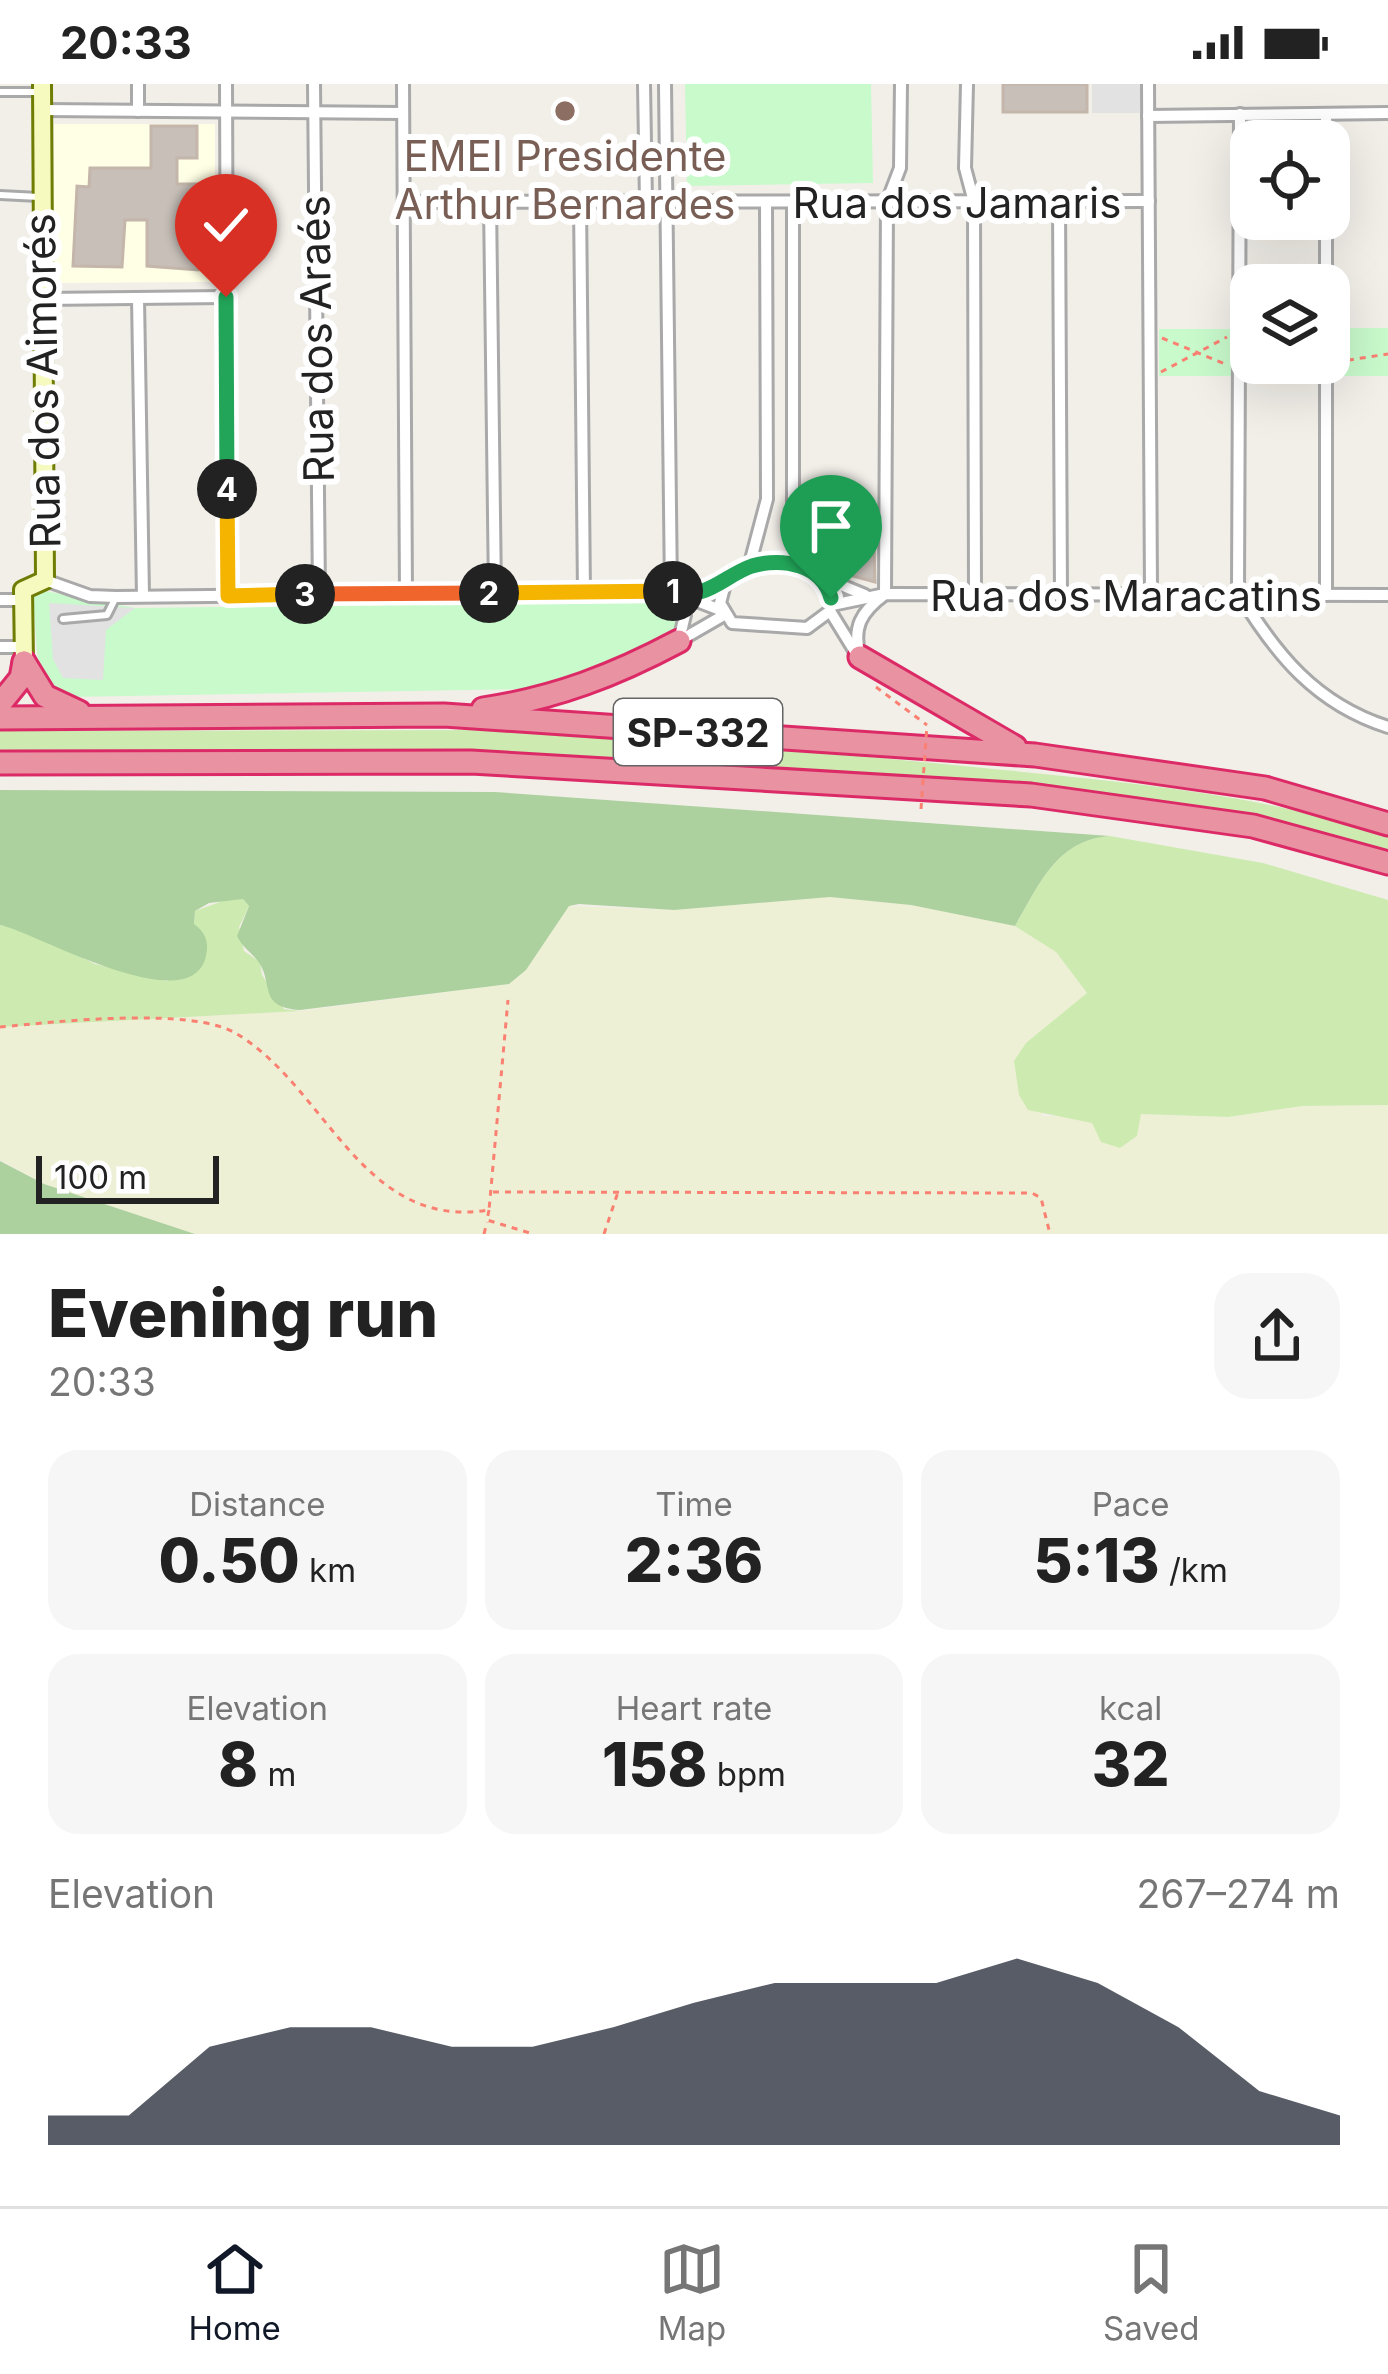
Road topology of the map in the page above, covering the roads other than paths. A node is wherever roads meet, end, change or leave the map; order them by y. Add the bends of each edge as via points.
1 (138, 84) edge
2 (226, 84) edge
3 (314, 84) edge
4 (403, 84) edge
5 (644, 84) edge
6 (665, 84) edge
7 (902, 84) edge
8 (967, 84) edge
9 (1148, 84) edge
10 (0, 92) edge
11 (42, 95) edge
12 (138, 111) junction
13 (226, 112) junction
14 (314, 113) junction
15 (403, 113) junction
16 (1388, 113) edge
17 (1326, 114) junction
18 (1240, 115) junction
19 (1148, 116) junction
20 (1326, 120) edge
21 (0, 196) edge
22 (39, 197) junction
23 (1059, 201) junction
24 (1149, 201) junction
25 (404, 202) junction
26 (490, 202) junction
27 (580, 202) junction
28 (646, 202) junction
29 (666, 202) junction
30 (766, 202) junction
31 (793, 202) junction
32 (886, 202) junction
33 (974, 202) junction
34 (226, 297) junction
35 (138, 298) junction
36 (43, 299) junction
37 (1328, 384) edge
38 (767, 500) junction
39 (793, 501) junction
40 (806, 566) junction
41 (749, 567) junction
42 (824, 578) junction
43 (44, 580) junction
44 (725, 584) junction
45 (1151, 591) junction
46 (1238, 592) junction
47 (495, 593) junction
48 (584, 593) junction
49 (678, 593) junction
50 (319, 594) junction
51 (885, 594) junction
52 (406, 595) junction
53 (865, 595) junction
54 (975, 595) junction
55 (1327, 595) junction
56 (143, 596) junction
57 (228, 596) junction
58 (1060, 596) junction
59 (1388, 596) edge
60 (116, 597) junction
61 (0, 600) edge
62 (22, 600) junction
63 (831, 608) junction
64 (723, 613) junction
65 (64, 619) dead end
66 (680, 641) junction
67 (0, 647) edge
68 (24, 655) junction
69 (860, 657) junction
70 (0, 704) edge
71 (211, 715) junction
72 (445, 715) junction
73 (90, 716) junction
74 (0, 718) edge
75 (1388, 727) edge
76 (1035, 755) junction
77 (0, 763) edge
78 (248, 763) junction
79 (1388, 824) edge
80 (1388, 863) edge

1 - 12 street
2 - 13 street
3 - 14 street, Rua dos Araés
4 - 15 street
5 - 28 street
6 - 29 street
7 - 32 street via 900,168
8 - 33 street via 965,168
9 - 19 street
10 - 11 lane
11 - 12 street
11 - 22 street, Rua dos Aimorés
12 - 13 street
13 - 14 street
13 - 34 street
14 - 15 street
14 - 50 street, Rua dos Araés
15 - 25 street
16 - 17 street
17 - 18 street
17 - 20 street
18 - 19 street
18 - 46 street
19 - 24 street
21 - 22 lane
22 - 36 street, Rua dos Aimorés
23 - 24 street, Rua dos Jamaris
23 - 33 street, Rua dos Jamaris
23 - 58 street
24 - 45 street
25 - 26 street, Rua dos Jamaris
25 - 52 street
26 - 27 street, Rua dos Jamaris
26 - 47 street
27 - 28 street, Rua dos Jamaris
27 - 48 street
28 - 29 street, Rua dos Jamaris
29 - 30 street, Rua dos Jamaris
29 - 49 street
30 - 31 street, Rua dos Jamaris
30 - 38 street
31 - 32 street, Rua dos Jamaris
31 - 39 street
32 - 33 street, Rua dos Jamaris
32 - 51 street
33 - 54 street
34 - 35 street
34 - 57 street
35 - 36 street
35 - 56 street
36 - 43 street, Rua dos Aimorés
37 - 55 street
38 - 39 street
38 - 41 street
39 - 40 street
40 - 41 street
40 - 42 street
41 - 44 street
42 - 53 street, Rua dos Maracatins
42 - 63 street
43 - 60 street
43 - 62 street, Rua dos Aimorés via 23,590
44 - 49 street
44 - 64 street
45 - 46 street, Rua dos Maracatins
45 - 58 street, Rua dos Maracatins
46 - 55 street, Rua dos Maracatins
46 - 75 street via 1268,643 1309,685 1348,714
47 - 48 street
47 - 52 street
48 - 49 street
49 - 64 street
49 - 66 street via 685,615
50 - 52 street
50 - 57 street
51 - 53 street, Rua dos Maracatins
51 - 54 street, Rua dos Maracatins
51 - 69 street via 859,620
53 - 63 street, Rua dos Maracatins
54 - 58 street, Rua dos Maracatins
55 - 59 street, Rua dos Maracatins
56 - 57 street
56 - 60 street
60 - 65 lane via 107,615
61 - 62 street
62 - 68 street, Rua dos Aimorés
63 - 64 street via 807,628 740,626
63 - 69 street
64 - 66 street
66 - 72 highway via 603,681
67 - 68 street
68 - 70 highway via 21,678
68 - 73 highway via 45,696
69 - 76 highway
71 - 72 highway, SP-332
71 - 73 highway, SP-332
71 - 78 highway via 261,724 580,730 633,734 643,744 630,761
72 - 76 highway, SP-332
73 - 74 highway, SP-332
76 - 79 highway, SP-332 via 1265,788
77 - 78 highway, SP-332
78 - 80 highway, SP-332 via 471,763 1030,795 1252,826

